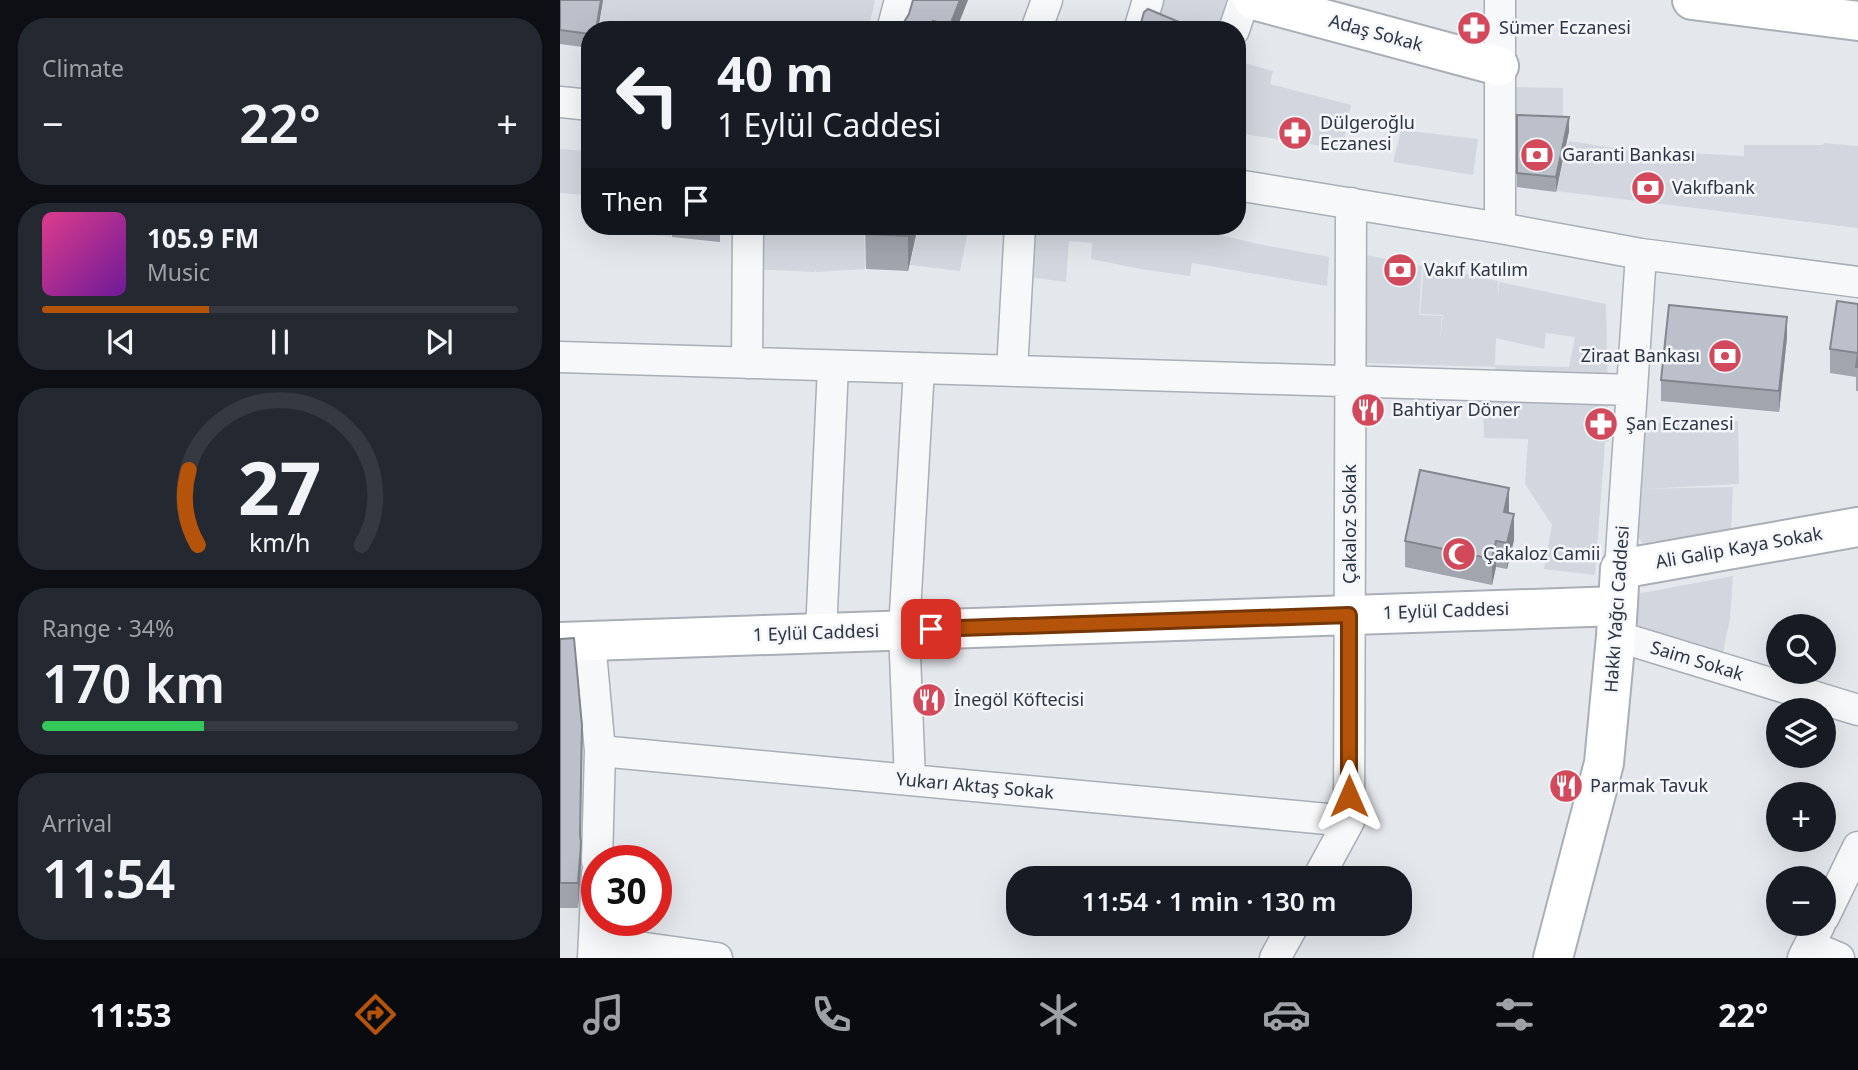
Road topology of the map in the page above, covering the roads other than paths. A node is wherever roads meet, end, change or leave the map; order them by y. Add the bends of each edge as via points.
1 (900, 0) edge
2 (1047, 0) edge
3 (1148, 0) edge
4 (1244, 0) edge
5 (1254, 0) edge
6 (1500, 0) edge
7 (1692, 0) edge
8 (894, 21) edge
9 (1039, 21) edge
10 (1142, 21) edge
11 (1237, 21) edge
12 (1858, 21) edge
13 (1499, 65) junction
14 (560, 102) edge
15 (581, 103) edge
16 (1246, 186) edge
17 (1351, 203) junction
18 (1500, 228) junction
19 (748, 235) edge
20 (1020, 235) edge
21 (1641, 254) junction
22 (1858, 282) edge
23 (560, 357) edge
24 (747, 363) junction
25 (833, 366) junction
26 (919, 368) junction
27 (1013, 371) junction
28 (1350, 382) junction
29 (1632, 390) junction
30 (1858, 527) edge
31 (1618, 604) junction
32 (1349, 615) junction
33 (904, 630) junction
34 (821, 633) junction
35 (575, 641) edge
36 (1858, 710) edge
37 (600, 751) junction
38 (910, 780) junction
39 (1349, 821) junction
40 (597, 845) edge
41 (1858, 847) edge
42 (1325, 866) edge
43 (1836, 893) edge
44 (1288, 936) edge
45 (1811, 943) edge
46 (594, 950) edge
47 (717, 958) edge
48 (1276, 958) edge
49 (1553, 958) edge
50 (1839, 958) edge

1 - 8 street
2 - 9 street
3 - 10 street
4 - 11 street
5 - 13 main road, Adaş Sokak
6 - 13 street
7 - 12 main road
13 - 18 street
14 - 15 street
16 - 17 street
17 - 18 street
17 - 28 street, Çakaloz Sokak
18 - 21 street
19 - 24 street
20 - 27 street
21 - 22 street
21 - 29 street, Hakkı Yağcı Caddesi
23 - 24 street
24 - 25 street
25 - 26 street
25 - 34 street
26 - 27 street
26 - 33 street
27 - 28 street
28 - 29 street
28 - 32 street, Çakaloz Sokak
29 - 31 street, Hakkı Yağcı Caddesi
30 - 31 main road, Ali Galip Kaya Sokak
31 - 32 main road, 1 Eylül Caddesi
31 - 36 street, Saim Sokak
31 - 49 main road, Hakkı Yağcı Caddesi via 1604,763
32 - 33 main road, 1 Eylül Caddesi
32 - 39 street, Çakaloz Sokak
33 - 34 main road, 1 Eylül Caddesi
33 - 38 street
34 - 35 main road, 1 Eylül Caddesi
35 - 37 street
37 - 38 street, Yukarı Aktaş Sokak
37 - 40 street
38 - 39 street, Yukarı Aktaş Sokak
39 - 42 street, Çakaloz Sokak
41 - 43 street
44 - 48 street
45 - 50 street
46 - 47 street

